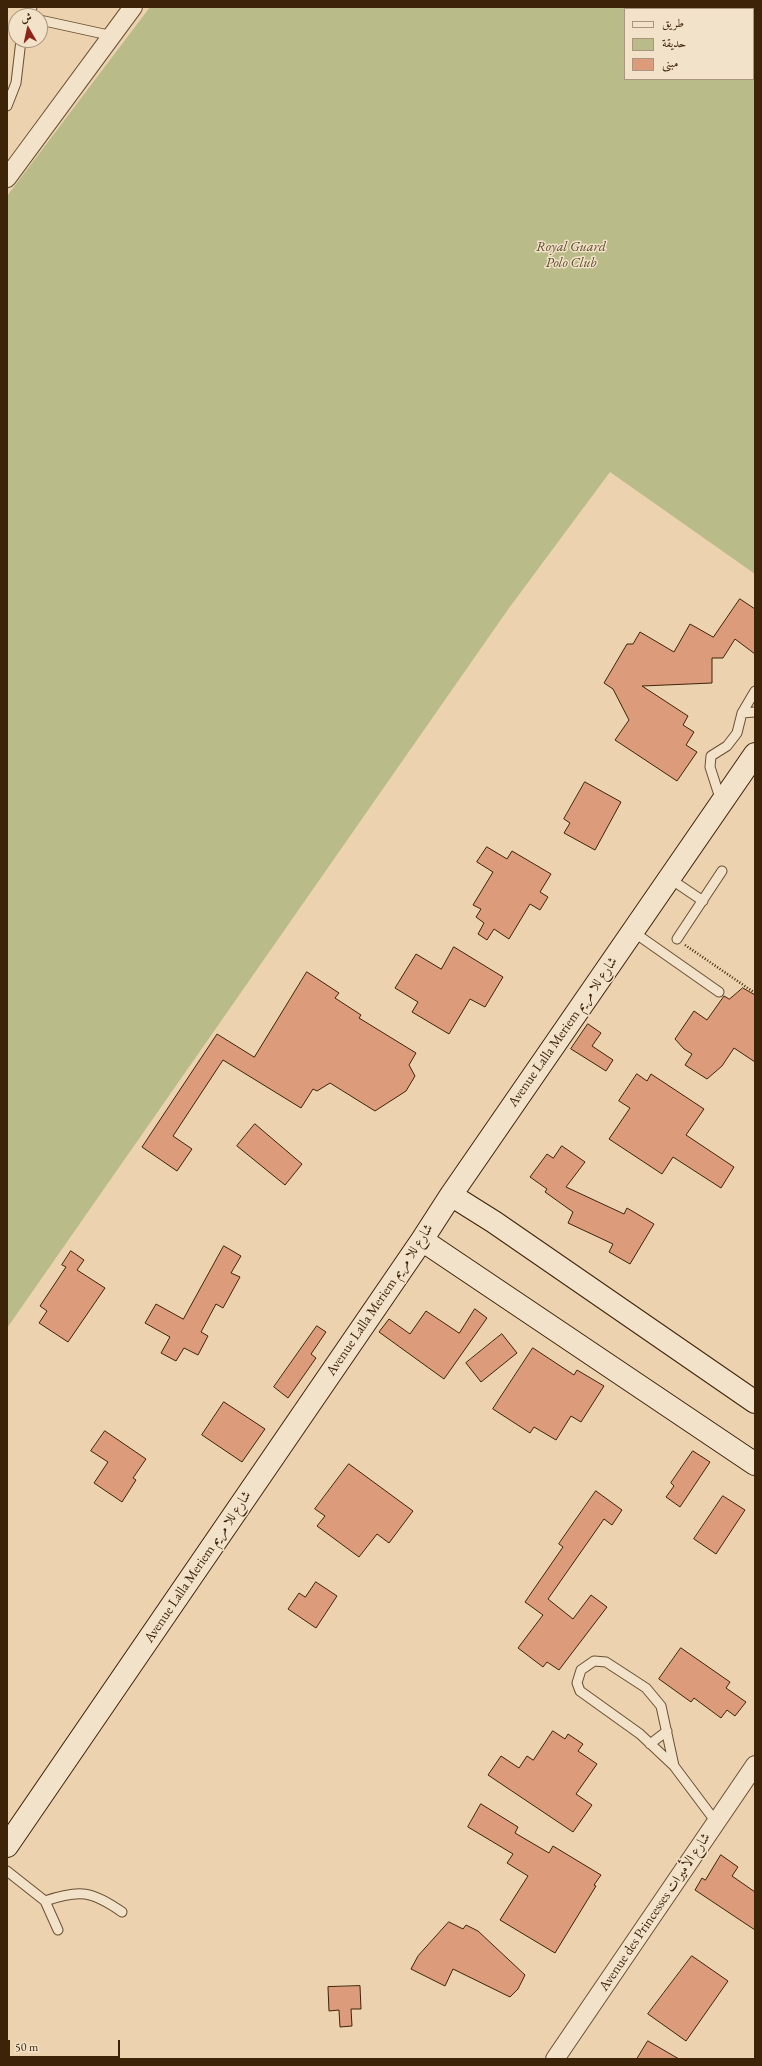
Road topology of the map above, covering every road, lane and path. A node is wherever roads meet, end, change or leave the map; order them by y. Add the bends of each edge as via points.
1 (134, 7) edge
2 (48, 22) edge
3 (113, 36) junction
4 (19, 48) edge
5 (7, 106) edge
6 (7, 178) edge
7 (755, 691) edge
8 (755, 712) edge
9 (742, 713) junction
10 (755, 754) edge
11 (721, 803) junction
12 (722, 872) dead end
13 (669, 878) junction
14 (702, 901) junction
15 (632, 931) junction
16 (677, 939) joint
17 (719, 992) dead end
18 (755, 993) edge
19 (451, 1195) junction
20 (422, 1240) junction
21 (755, 1402) edge
22 (755, 1464) edge
23 (667, 1731) junction
24 (650, 1744) junction
25 (755, 1765) edge
26 (674, 1766) junction
27 (716, 1822) junction
28 (7, 1846) edge
29 (7, 1871) edge
30 (45, 1901) junction
31 (122, 1912) dead end
32 (58, 1930) dead end
33 (555, 2059) edge

1 - 3 street
2 - 3 lane
3 - 6 street
4 - 5 lane via 16,83
7 - 9 lane
8 - 9 lane
9 - 11 lane via 736,733 727,746 711,756 710,767
10 - 11 street, Avenue Lalla Meriem شارع للا مريم
11 - 13 street, Avenue Lalla Meriem شارع للا مريم
12 - 14 lane
13 - 14 lane
13 - 15 street, Avenue Lalla Meriem شارع للا مريم
14 - 16 lane
15 - 17 lane
15 - 19 street, Avenue Lalla Meriem شارع للا مريم
16 - 18 path
19 - 20 street, Avenue Lalla Meriem شارع للا مريم
19 - 21 street
20 - 22 street
20 - 28 street, Avenue Lalla Meriem شارع للا مريم
23 - 24 lane
23 - 24 lane via 661,1706 646,1688 606,1662 594,1661 581,1670 577,1683 580,1691
23 - 26 lane
24 - 26 lane
25 - 27 street, Avenue des Princesses شارع الأميرات
26 - 27 lane
27 - 33 street, Avenue des Princesses شارع الأميرات
29 - 30 lane
30 - 31 lane via 67,1894 90,1894 103,1898
30 - 32 lane

